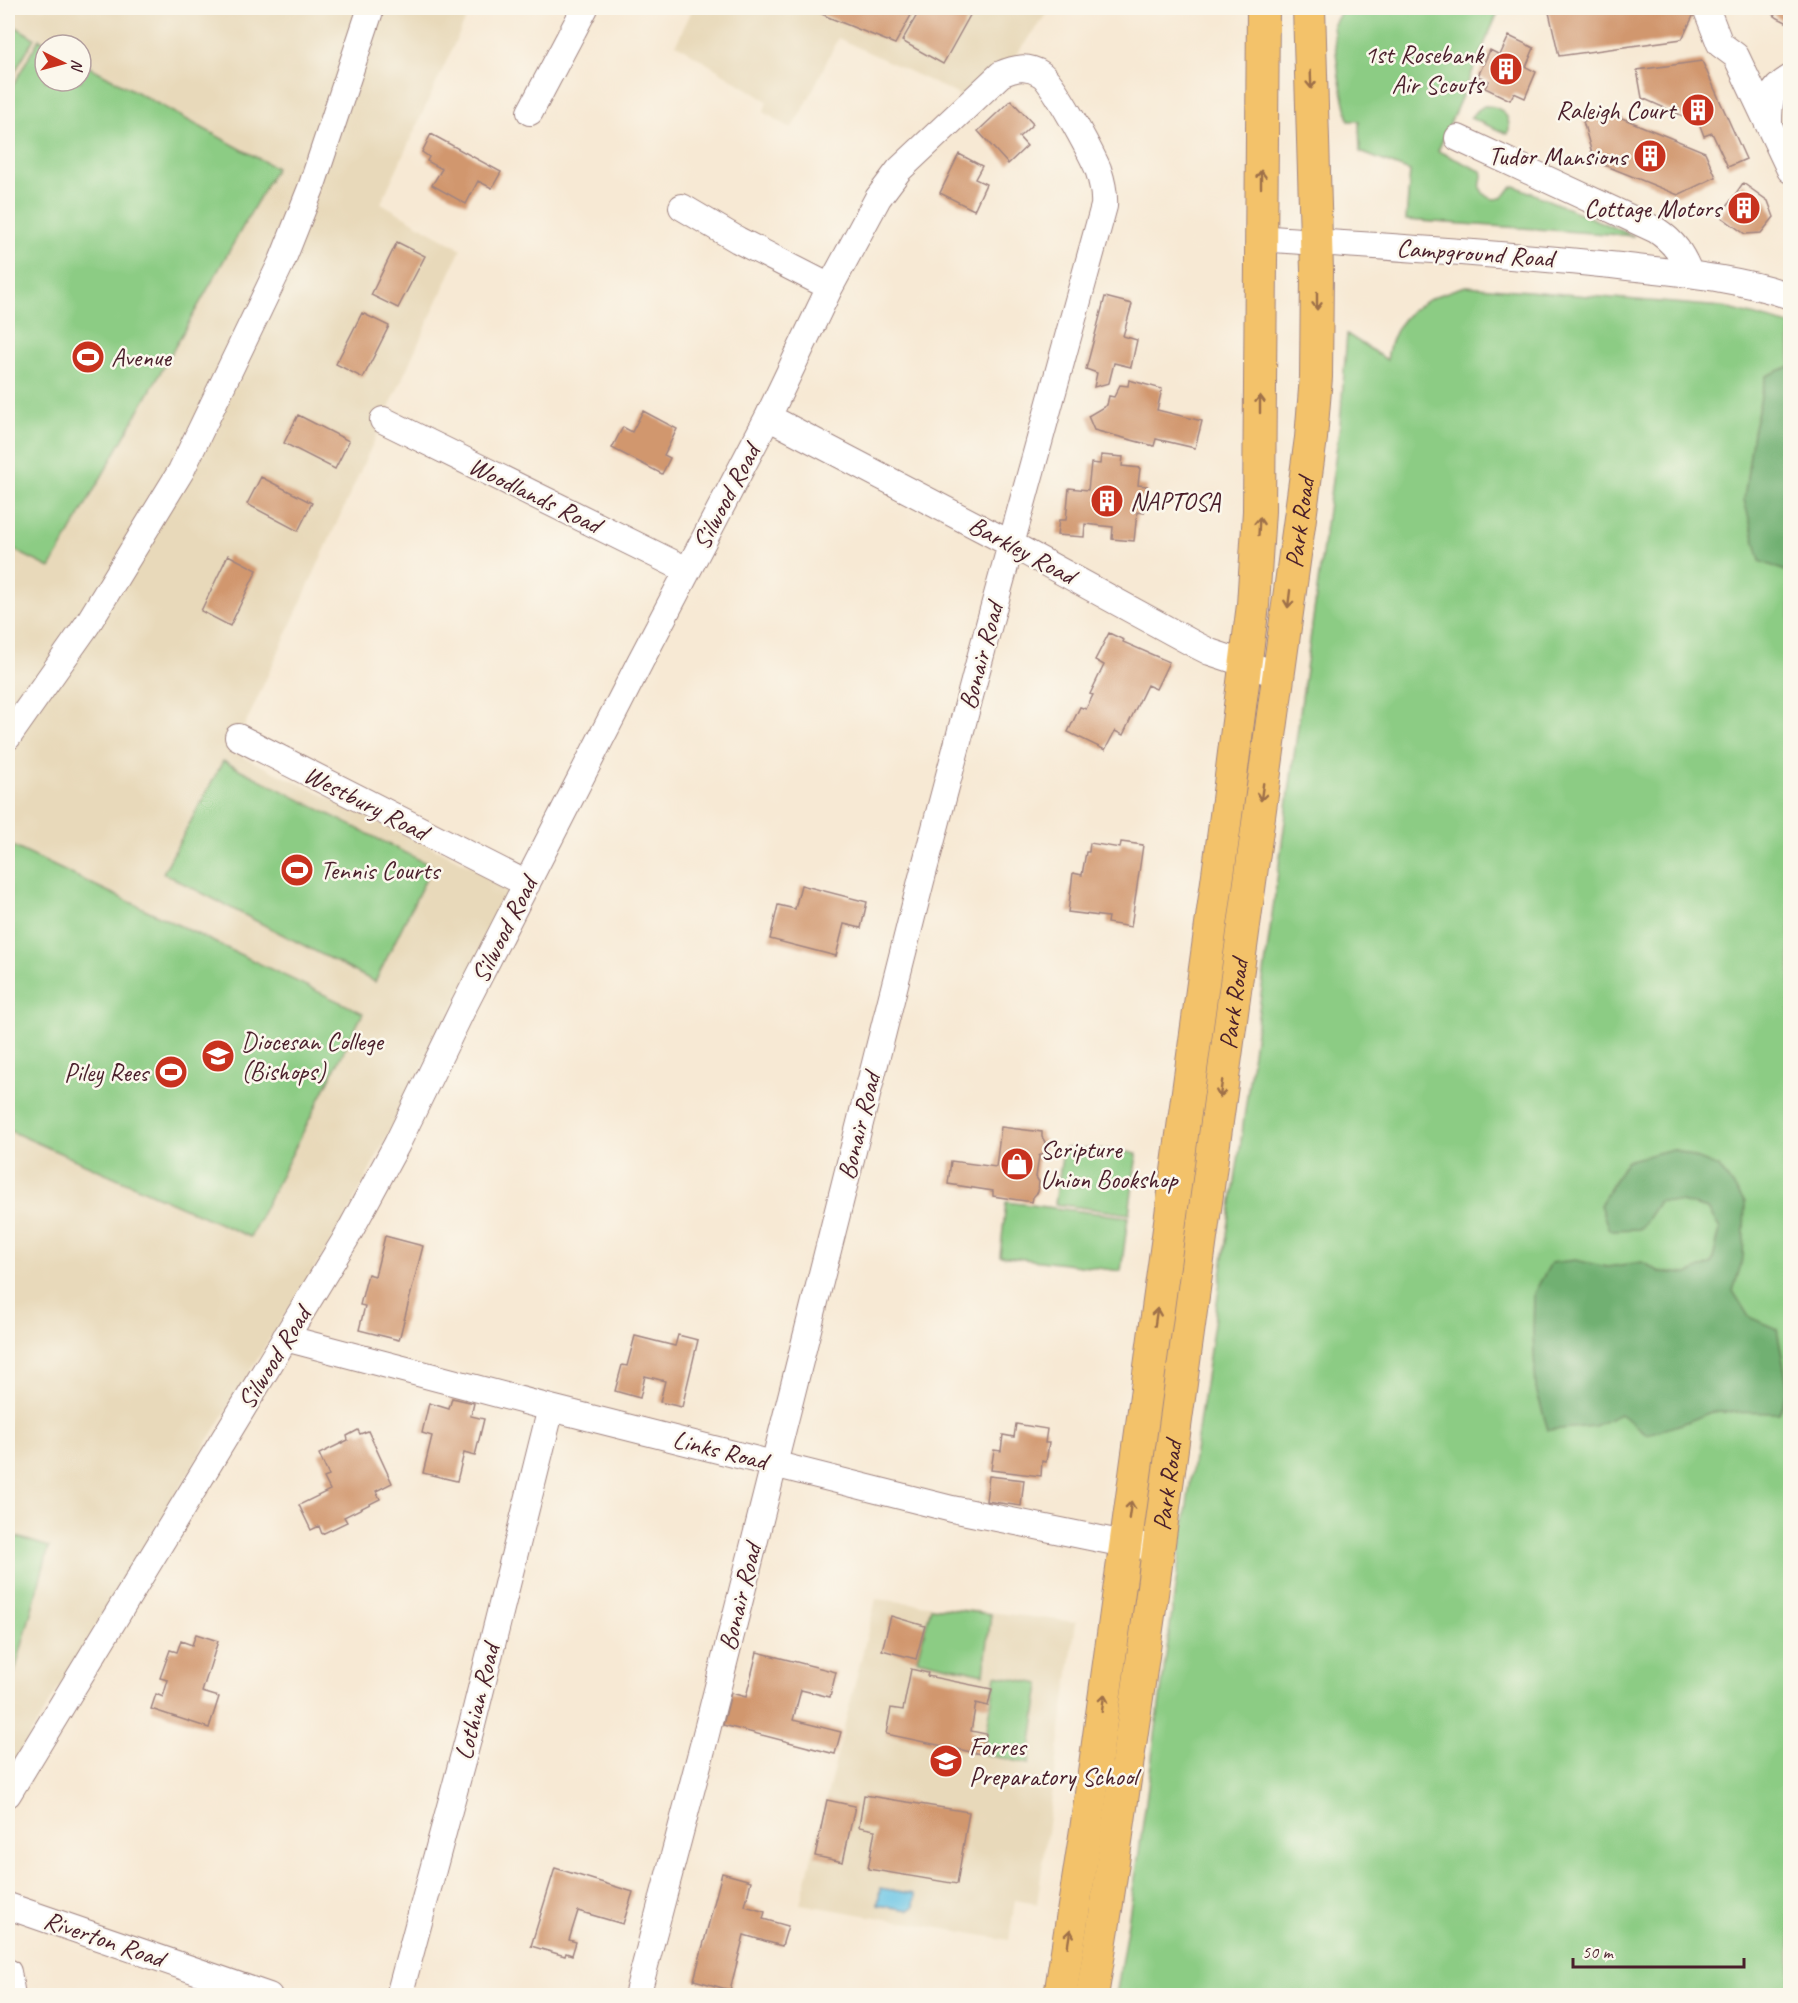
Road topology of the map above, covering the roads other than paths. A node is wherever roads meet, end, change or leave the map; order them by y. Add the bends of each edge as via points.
1 (371, 8) edge
2 (585, 8) edge
3 (1263, 8) edge
4 (1309, 8) edge
5 (1706, 8) edge
6 (1001, 74) joint
7 (1791, 78) edge
8 (530, 112) dead end
9 (1769, 124) junction
10 (1458, 138) dead end
11 (1791, 170) edge
12 (682, 207) dead end
13 (1260, 238) junction
14 (1317, 242) junction
15 (1690, 274) junction
16 (830, 287) junction
17 (1788, 291) edge
18 (768, 417) junction
19 (383, 420) dead end
20 (1011, 544) junction
21 (687, 570) junction
22 (1245, 663) junction
23 (1279, 675) junction
24 (8, 737) edge
25 (238, 737) dead end
26 (527, 884) junction
27 (285, 1338) junction
28 (551, 1408) junction
29 (773, 1463) junction
30 (1125, 1543) junction
31 (1157, 1548) junction
32 (8, 1794) edge
33 (8, 1906) edge
34 (8, 1972) edge
35 (12, 1995) edge
36 (269, 1995) edge
37 (399, 1995) edge
38 (637, 1995) edge
39 (1060, 1995) edge
40 (1092, 1995) edge

1 - 24 street via 311,188 282,261 181,471 87,625
2 - 8 street
13 -> 3 main road, Park Road
4 -> 14 main road, Park Road
5 - 9 street via 1720,44 1736,56
6 - 16 street, Silwood Road via 889,182
6 - 20 street, Bonair Road via 1026,68 1050,81 1097,169 1105,195
7 - 9 street via 1777,88 1769,101
9 - 11 street
10 - 15 street via 1656,230 1676,246
12 - 16 street
13 - 14 street, Campground Road
22 -> 13 main road, Park Road via 1259,511
14 - 15 street, Campground Road via 1568,260
14 -> 23 main road, Park Road via 1316,377
15 - 17 street, Campground Road
16 - 18 street, Silwood Road
18 - 20 street, Barkley Road
18 - 21 street, Silwood Road
19 - 21 street, Woodlands Road
20 - 22 street, Barkley Road via 1194,644
20 - 29 street, Bonair Road via 919,887
21 - 26 street, Silwood Road
22 - 23 street, Barkley Road
30 -> 22 main road, Park Road
23 -> 31 main road, Park Road
25 - 26 street, Westbury Road
26 - 27 street, Silwood Road via 397,1144
27 - 28 street, Links Road
27 - 32 street, Silwood Road
28 - 29 street, Links Road
28 - 37 street, Lothian Road
29 - 30 street, Links Road via 952,1509
29 - 38 street, Bonair Road
30 - 31 street, Links Road
39 -> 30 main road, Park Road
31 - 40 main road, Park Road
33 - 36 street, Riverton Road
34 - 35 street

